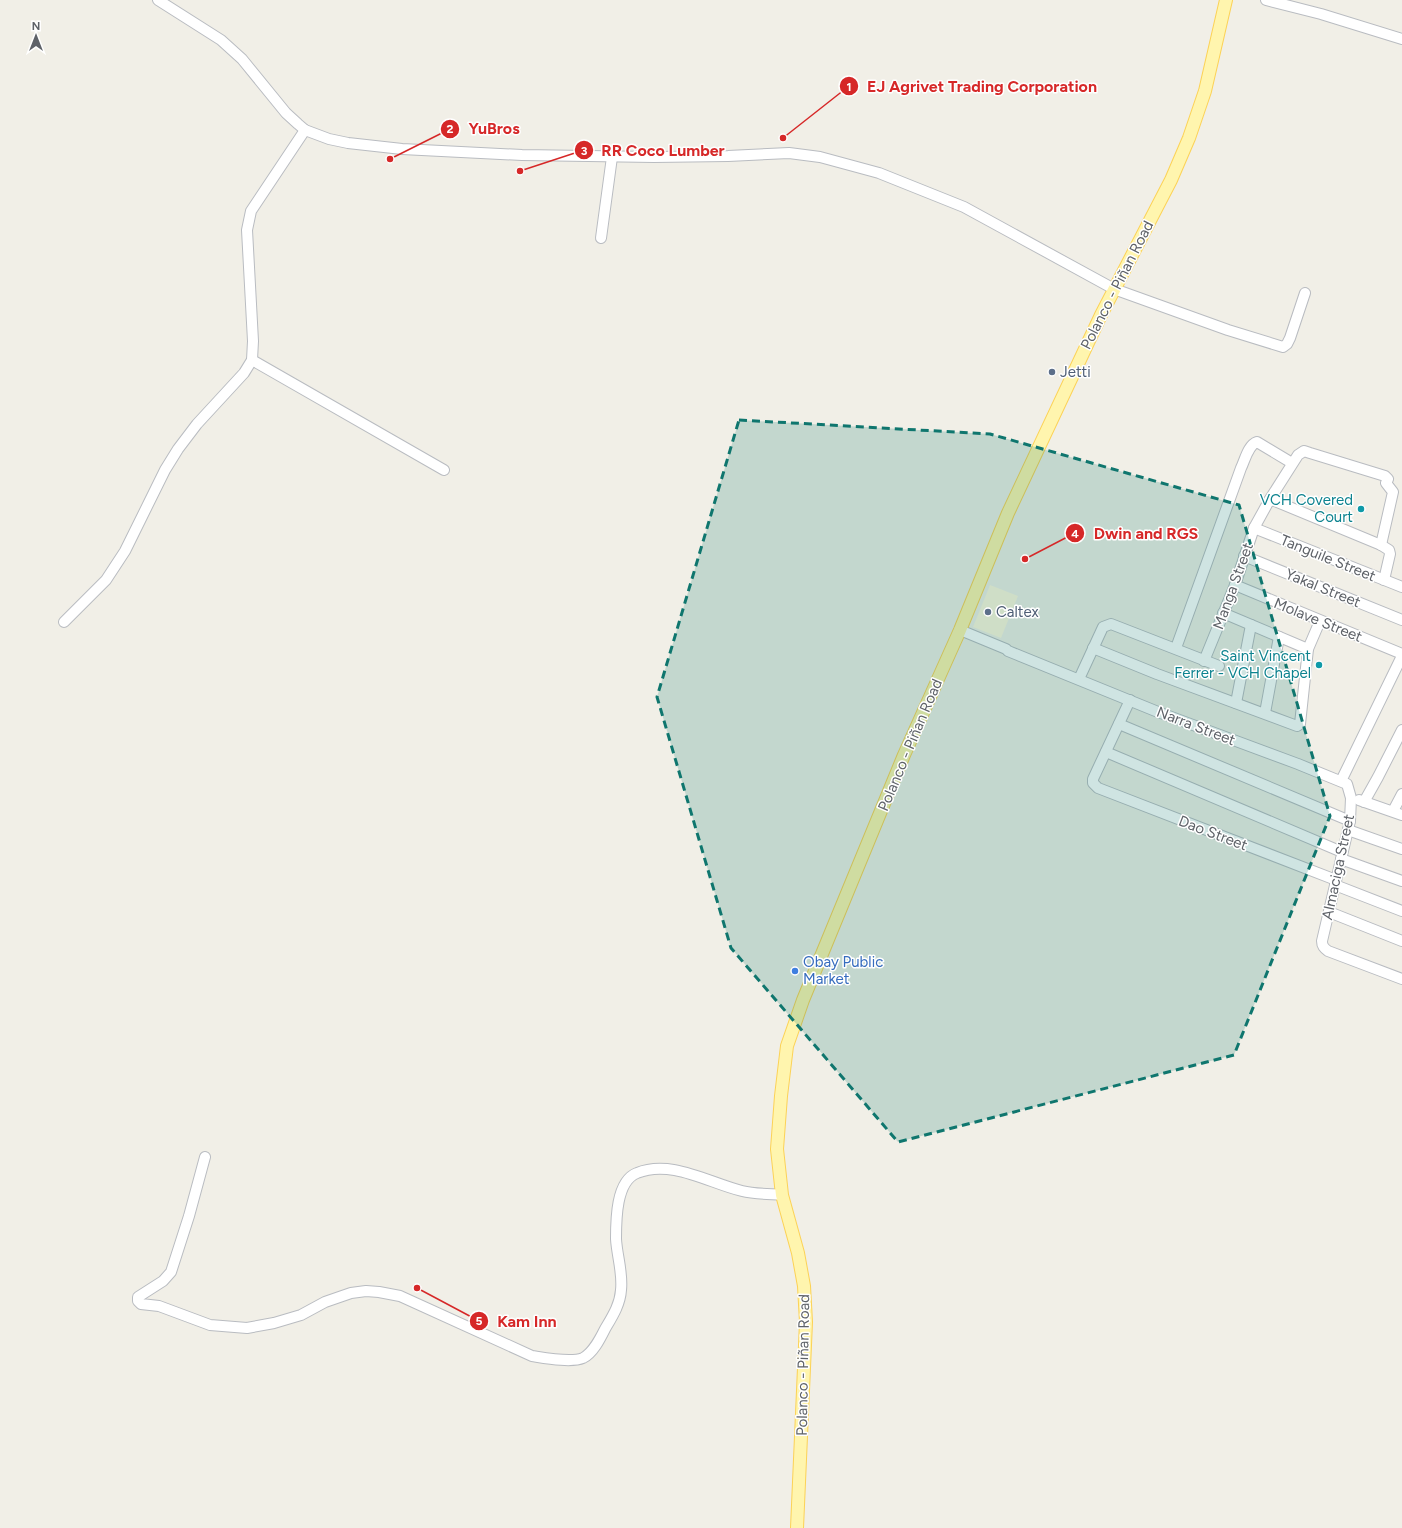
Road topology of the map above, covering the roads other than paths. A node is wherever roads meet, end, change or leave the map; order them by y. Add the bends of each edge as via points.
1 (158, 0) edge
2 (1226, 0) edge
3 (1266, 0) edge
4 (1402, 39) edge
5 (305, 130) junction
6 (612, 157) junction
7 (601, 238) dead end
8 (1114, 289) junction
9 (1305, 293) dead end
10 (252, 360) junction
11 (1292, 463) junction
12 (444, 470) dead end
13 (1270, 499) junction
14 (1254, 528) junction
15 (1385, 548) junction
16 (1244, 556) junction
17 (1384, 580) junction
18 (1235, 585) junction
19 (1402, 587) edge
20 (1223, 614) junction
21 (1402, 620) edge
22 (1320, 621) junction
23 (64, 622) dead end
24 (1251, 625) junction
25 (960, 630) junction
26 (1279, 637) junction
27 (1093, 648) junction
28 (1176, 648) junction
29 (1308, 649) junction
30 (1402, 655) edge
31 (1204, 661) junction
32 (1219, 666) dead end
33 (1079, 679) junction
34 (1130, 700) junction
35 (1236, 703) junction
36 (1265, 713) junction
37 (1119, 724) junction
38 (1402, 730) edge
39 (1106, 752) junction
40 (1341, 781) junction
41 (1350, 794) junction
42 (1402, 794) edge
43 (1364, 802) junction
44 (1398, 813) edge
45 (1349, 825) junction
46 (1402, 849) edge
47 (1342, 855) junction
48 (1402, 881) edge
49 (1335, 883) junction
50 (1402, 911) edge
51 (1329, 912) junction
52 (1402, 941) edge
53 (1402, 979) edge
54 (205, 1157) dead end
55 (782, 1195) junction
56 (797, 1528) edge

1 - 5 street via 227,44
2 - 8 main road, Polanco - Piñan Road via 1207,84 1189,138 1171,180
3 - 4 street
5 - 6 street via 342,142 402,149
5 - 10 street via 251,211 248,221
6 - 7 street
6 - 8 street via 728,156 789,152 880,172 964,207
8 - 9 street via 1283,347 1290,338
8 - 25 main road, Polanco - Piñan Road via 1008,513
10 - 12 street
10 - 23 street via 244,373 197,424 178,449 125,552 106,580
11 - 13 street, Manga Street
11 - 15 street, Manga Street via 1302,452 1310,453 1388,479 1386,483 1393,492
11 - 28 street via 1257,442 1250,446
13 - 14 street, Manga Street
13 - 15 street
14 - 16 street, Manga Street
14 - 17 street, Tanguile Street
15 - 17 street via 1390,554
16 - 18 street, Manga Street
16 - 21 street, Yakal Street
17 - 19 street, Tanguile Street
18 - 20 street, Manga Street
18 - 22 street, Molave Street
20 - 24 street
20 - 31 street, Manga Street
22 - 29 street
22 - 30 street, Molave Street
24 - 26 street
24 - 35 street
25 - 33 street, Narra Street
25 - 55 main road, Polanco - Piñan Road via 904,755 803,1000 787,1046 780,1096 777,1149
26 - 29 street
26 - 36 street
27 - 28 street via 1107,624
27 - 33 street
27 - 35 street
28 - 31 street
29 - 36 street via 1300,724 1294,726
30 - 40 street
31 - 32 street
33 - 34 street, Narra Street
34 - 37 street
34 - 40 street, Narra Street
35 - 36 street
37 - 39 street
37 - 45 street
38 - 43 street
39 - 47 street
39 - 49 street, Dao Street via 1092,783 1098,788
40 - 41 street, Narra Street via 1347,784
41 - 43 street
41 - 45 street, Almaciga Street
42 - 44 street
43 - 44 street
45 - 46 street
45 - 47 street, Almaciga Street
47 - 48 street
47 - 49 street, Almaciga Street
49 - 50 street, Dao Street
49 - 51 street, Almaciga Street
51 - 52 street
51 - 53 street, Almaciga Street via 1322,941 1324,948
54 - 55 street via 190,1216 171,1272 163,1281 138,1296 141,1304 159,1306 210,1325 247,1328 301,1315 325,1302 351,1293 379,1292 400,1296 532,1356 549,1359 574,1360 583,1358 591,1352 618,1305 621,1290 616,1239 618,1201 622,1188 635,1173 659,1169 678,1171 744,1192
55 - 56 main road, Polanco - Piñan Road via 798,1253 804,1286 806,1322

